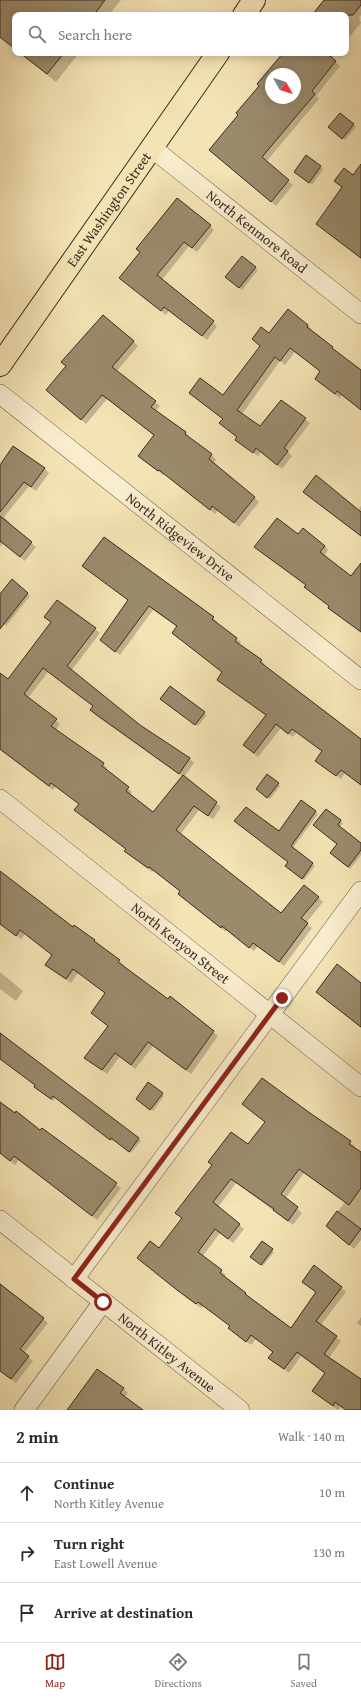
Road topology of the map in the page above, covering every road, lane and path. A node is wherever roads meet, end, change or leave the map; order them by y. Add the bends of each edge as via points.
1 (254, 0) edge
2 (246, 12) edge
3 (216, 56) edge
4 (152, 148) junction
5 (361, 314) edge
6 (0, 365) edge
7 (0, 394) edge
8 (361, 680) edge
9 (0, 799) edge
10 (361, 891) edge
11 (270, 1014) junction
12 (361, 1087) edge
13 (0, 1220) edge
14 (74, 1279) junction
15 (103, 1302) junction
16 (24, 1410) edge
17 (240, 1410) edge

1 - 2 main road
3 - 4 main road, East Washington Street
4 - 5 street, North Kenmore Road
4 - 6 main road, East Washington Street
7 - 8 street, North Ridgeview Drive
9 - 11 street, North Kenyon Street
10 - 11 street
11 - 12 street, North Kenyon Street
11 - 14 street
13 - 14 street, North Kitley Avenue
14 - 15 street, North Kitley Avenue
15 - 16 street
15 - 17 street, North Kitley Avenue

